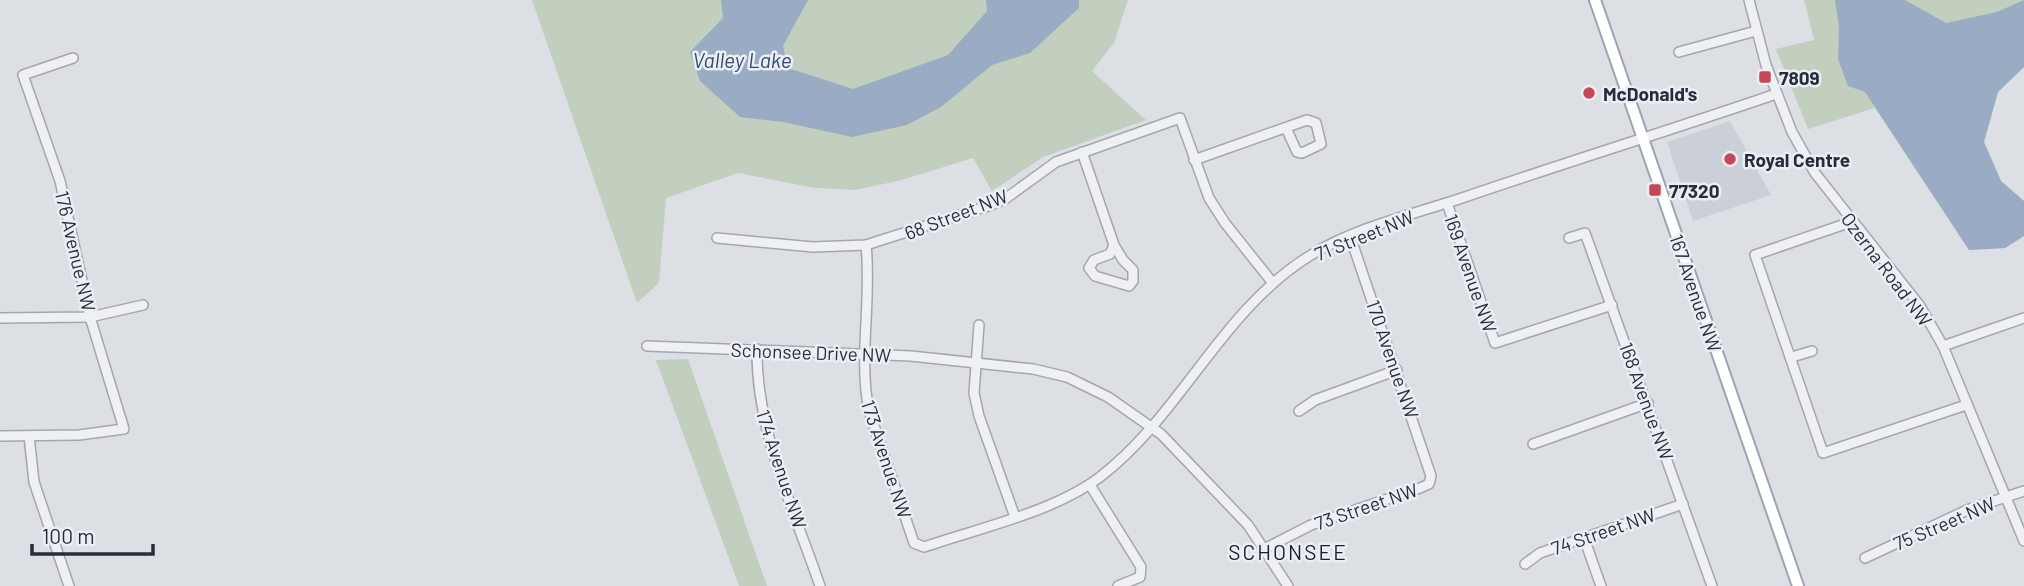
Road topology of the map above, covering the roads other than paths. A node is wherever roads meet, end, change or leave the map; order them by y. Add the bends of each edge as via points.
1 (1595, 0) edge
2 (1749, 0) edge
3 (1756, 31) junction
4 (1679, 52) dead end
5 (73, 58) dead end
6 (1776, 94) junction
7 (1286, 128) dead end
8 (1643, 138) junction
9 (1082, 152) junction
10 (1194, 160) junction
11 (1447, 203) junction
12 (1851, 222) junction
13 (1350, 236) junction
14 (1569, 238) dead end
15 (717, 239) dead end
16 (866, 245) junction
17 (1114, 245) junction
18 (1272, 282) junction
19 (143, 305) dead end
20 (1612, 305) junction
21 (90, 317) junction
22 (0, 318) edge
23 (2024, 318) edge
24 (979, 325) dead end
25 (647, 346) dead end
26 (1943, 346) junction
27 (757, 349) junction
28 (1812, 351) dead end
29 (865, 354) junction
30 (1792, 357) junction
31 (974, 361) junction
32 (1397, 370) junction
33 (1648, 403) junction
34 (1966, 405) junction
35 (1299, 411) dead end
36 (1151, 426) junction
37 (0, 436) edge
38 (29, 436) junction
39 (1533, 444) dead end
40 (1429, 484) joint
41 (1090, 485) junction
42 (2024, 491) edge
43 (2004, 497) junction
44 (1683, 504) junction
45 (1015, 517) junction
46 (1584, 537) junction
47 (2024, 541) edge
48 (917, 546) joint
49 (1266, 548) junction
50 (1865, 558) dead end
51 (1525, 564) dead end
52 (69, 586) edge
53 (820, 586) edge
54 (1118, 586) edge
55 (1288, 586) edge
56 (1601, 586) edge
57 (1712, 586) edge
58 (1798, 586) edge

1 - 8 main road, 167 Avenue NW
2 - 3 street, Ozerna Road NW
3 - 4 street
3 - 6 street, Ozerna Road NW
5 - 21 street, 176 Avenue NW via 23,75 60,181
6 - 8 street, 71 Street NW
6 - 12 street, Ozerna Road NW via 1815,173
7 - 10 street
8 - 11 street, 71 Street NW
8 - 58 main road, 167 Avenue NW
9 - 10 street, 68 Street NW via 1180,118
9 - 16 street, 68 Street NW via 1043,170 1005,199
9 - 17 street
10 - 18 street via 1220,217
11 - 13 street, 71 Street NW
11 - 20 street, 169 Avenue NW via 1495,342
12 - 26 street, Ozerna Road NW via 1920,306
12 - 30 street via 1755,255
13 - 18 street, 71 Street NW
13 - 32 street, 170 Avenue NW
14 - 20 street, 168 Avenue NW via 1585,233
15 - 16 street, 68 Street NW via 813,247
16 - 29 street, 173 Avenue NW
17 - 17 street via 1110,254 1089,268 1095,276 1129,286 1133,270
18 - 36 street, 71 Street NW via 1241,312
19 - 21 street
20 - 33 street, 168 Avenue NW
21 - 22 street
21 - 38 street, 176 Avenue NW via 124,429
23 - 26 street
24 - 31 street
25 - 27 street, Schonsee Drive NW
26 - 34 street, Ozerna Road NW
27 - 29 street, Schonsee Drive NW
27 - 53 street, 174 Avenue NW via 766,425
28 - 30 street
29 - 31 street, Schonsee Drive NW
29 - 48 street, 173 Avenue NW via 869,411
30 - 34 street via 1823,453
31 - 36 street, Schonsee Drive NW via 1067,377
31 - 45 street via 979,416
32 - 35 street via 1315,400
32 - 40 street, 170 Avenue NW via 1429,464
33 - 39 street
33 - 44 street, 168 Avenue NW
34 - 43 street, Ozerna Road NW
36 - 41 street, 71 Street NW via 1126,456
36 - 49 street, Schonsee Drive NW
37 - 38 street
38 - 52 street via 34,482
40 - 49 street, 73 Street NW via 1311,525
41 - 45 street, 71 Street NW
41 - 54 street via 1141,567 1140,577
42 - 43 street, 75 Street NW
43 - 47 street, Ozerna Road NW
43 - 50 street, 75 Street NW
44 - 46 street, 74 Street NW
44 - 57 street, 168 Avenue NW
45 - 48 street, 71 Street NW
46 - 51 street, 74 Street NW via 1539,553
46 - 56 street
49 - 55 street, Schonsee Drive NW

